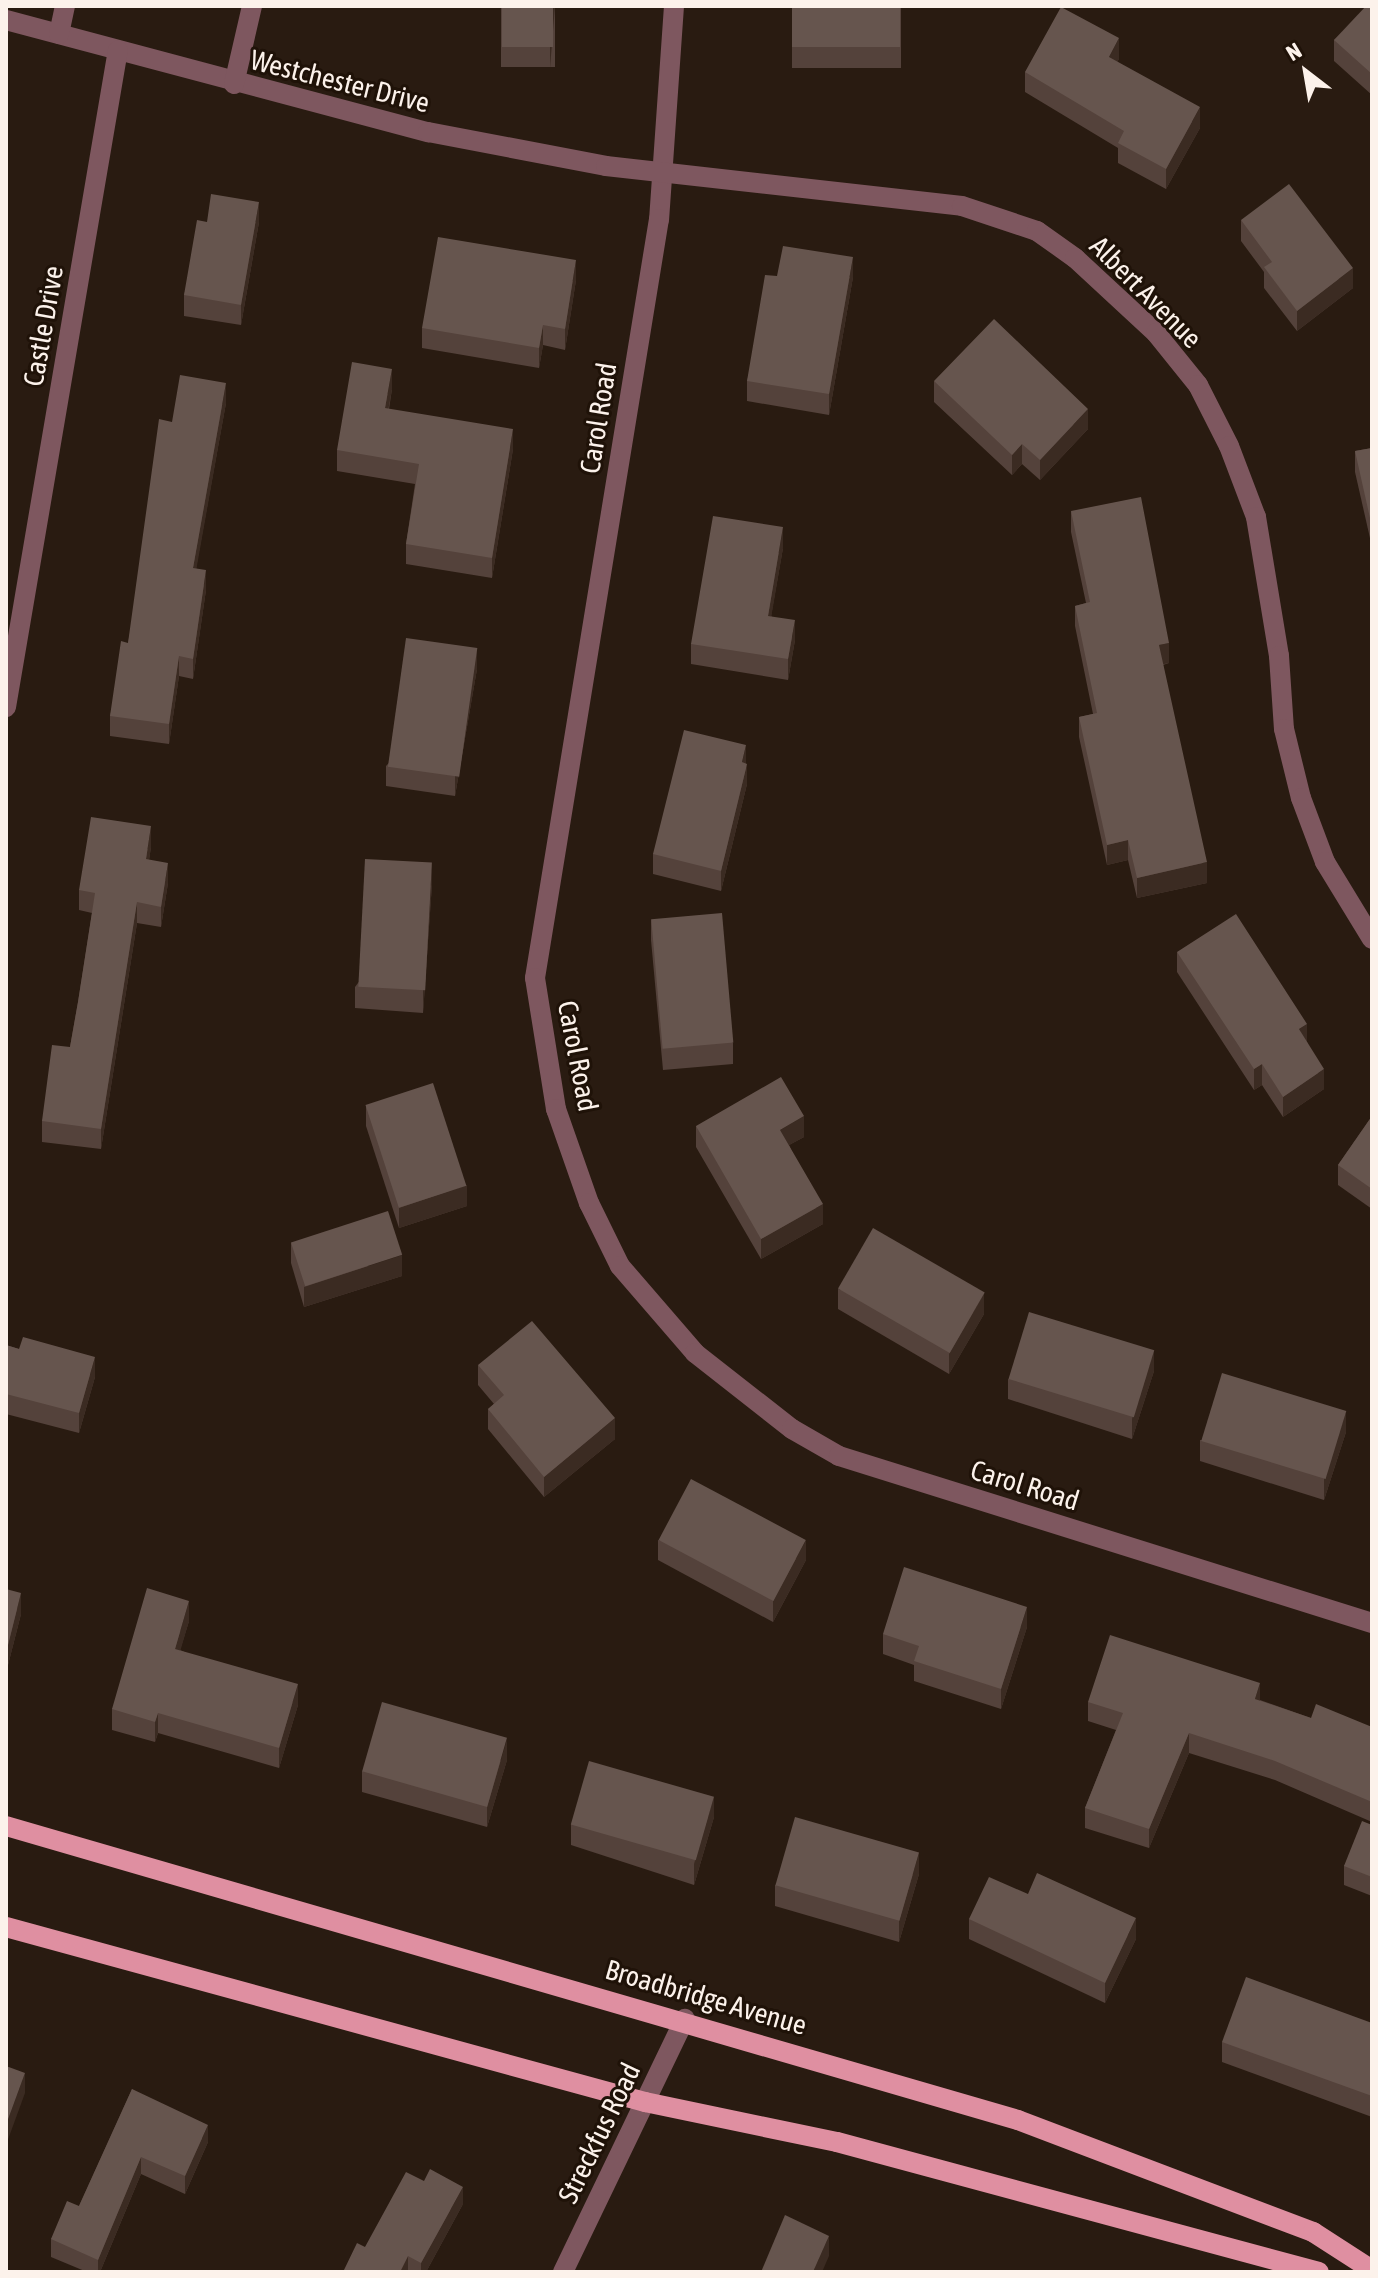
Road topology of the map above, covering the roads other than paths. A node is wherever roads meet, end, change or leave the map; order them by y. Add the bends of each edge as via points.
1 (65, 6) edge
2 (252, 6) edge
3 (674, 6) edge
4 (6, 20) edge
5 (59, 34) junction
6 (118, 50) junction
7 (234, 84) junction
8 (665, 174) junction
9 (6, 707) edge
10 (1372, 939) edge
11 (1372, 1623) edge
12 (6, 1826) edge
13 (6, 1927) edge
14 (685, 2019) junction
15 (645, 2102) junction
16 (1372, 2270) edge
17 (563, 2272) edge
18 (1319, 2272) edge

1 - 5 street
2 - 7 street
3 - 8 street, Carol Road
4 - 5 street, Westchester Drive
5 - 6 street, Westchester Drive
6 - 7 street, Westchester Drive
6 - 9 street, Castle Drive
7 - 8 street, Westchester Drive via 428,132
8 - 10 street, Albert Avenue via 962,206 1037,231 1075,258 1156,333 1198,385 1256,517 1279,656 1284,729 1301,798 1325,862
8 - 11 street, Carol Road via 535,978 556,1109 589,1203 620,1266 695,1353 792,1429 839,1456
12 - 14 main road, Broadbridge Avenue
13 - 15 main road
14 - 15 street, Streckfus Road
14 - 16 main road, Broadbridge Avenue via 1018,2120 1313,2232
15 - 17 street, Streckfus Road
15 - 18 main road via 837,2142

